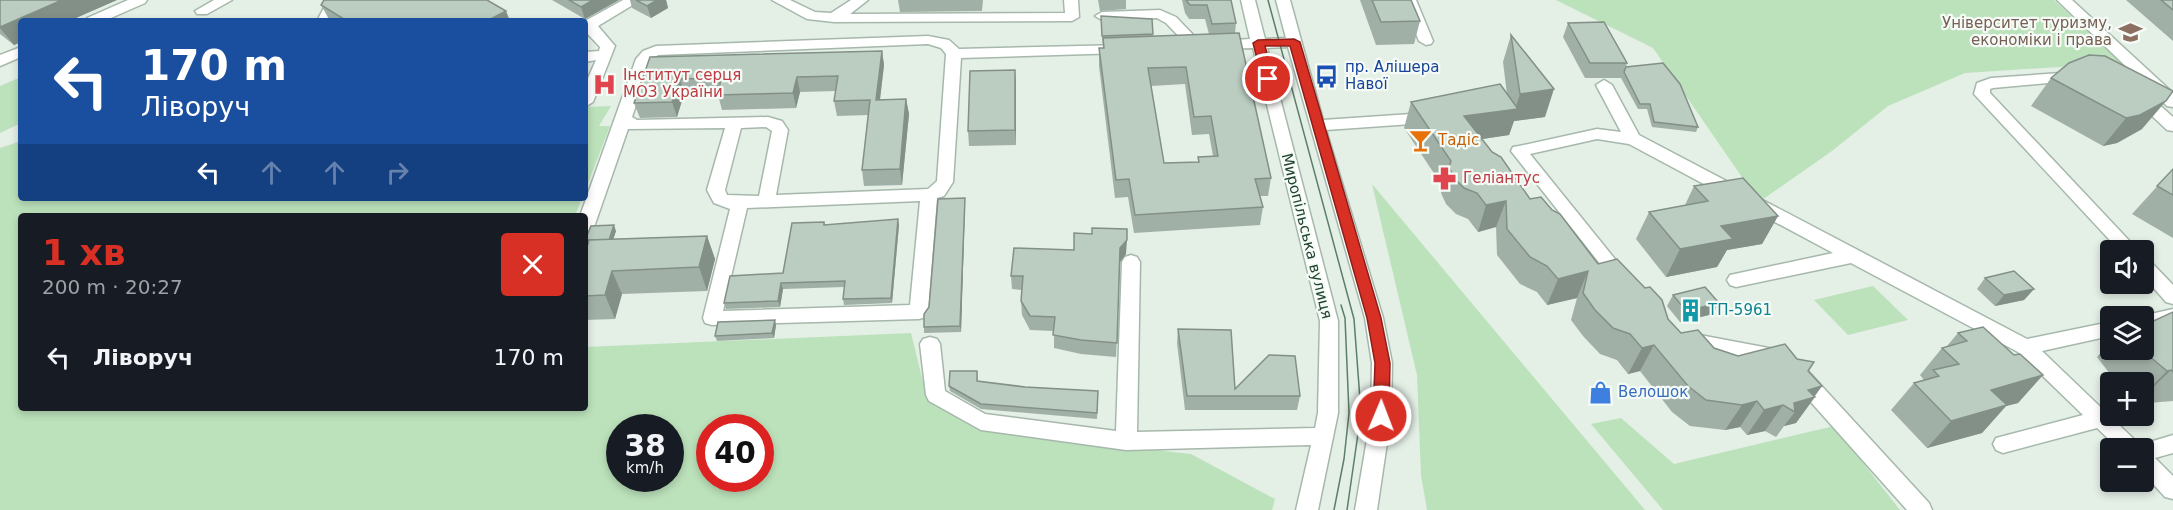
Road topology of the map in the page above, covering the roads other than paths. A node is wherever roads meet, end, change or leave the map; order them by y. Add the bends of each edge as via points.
1 (140, 0) edge
2 (225, 0) edge
3 (335, 0) edge
4 (634, 0) edge
5 (779, 0) edge
6 (861, 0) edge
7 (1071, 0) edge
8 (1248, 0) edge
9 (1283, 0) edge
10 (1409, 0) edge
11 (2064, 0) edge
12 (1159, 7) edge
13 (202, 11) dead end
14 (1102, 16) edge
15 (99, 18) edge
16 (326, 18) edge
17 (834, 18) junction
18 (588, 25) edge
19 (588, 27) edge
20 (1426, 41) dead end
21 (1294, 42) junction
22 (1258, 43) junction
23 (1196, 46) junction
24 (1173, 47) edge
25 (1137, 48) edge
26 (18, 53) edge
27 (954, 54) junction
28 (606, 55) junction
29 (588, 57) edge
30 (1, 59) edge
31 (2095, 75) edge
32 (2122, 83) edge
33 (1604, 85) dead end
34 (588, 95) edge
35 (2173, 102) edge
36 (624, 118) junction
37 (1426, 118) edge
38 (734, 123) junction
39 (1317, 126) junction
40 (2173, 126) edge
41 (1633, 139) junction
42 (929, 195) junction
43 (766, 202) junction
44 (740, 203) junction
45 (588, 219) edge
46 (2120, 240) edge
47 (1851, 256) junction
48 (1131, 262) dead end
49 (2154, 277) edge
50 (1736, 280) dead end
51 (1632, 291) edge
52 (2173, 297) edge
53 (2173, 316) edge
54 (2154, 320) edge
55 (2100, 331) edge
56 (1674, 337) edge
57 (930, 344) dead end
58 (2032, 346) junction
59 (2100, 419) joint
60 (2107, 426) edge
61 (1324, 436) junction
62 (2120, 438) edge
63 (1126, 441) junction
64 (2003, 444) dead end
65 (2173, 444) edge
66 (2154, 449) edge
67 (2154, 471) edge
68 (2173, 490) edge
69 (1307, 510) edge
70 (1366, 510) edge
71 (1921, 510) edge

1 - 15 street
2 - 13 street
3 - 16 street
4 - 18 street
5 - 17 street via 812,16
6 - 17 street
7 - 17 street via 1072,17
8 - 22 street, Миропільська вулиця
9 - 21 street
10 - 20 street
11 - 35 street
12 - 14 street
12 - 23 street
19 - 28 street via 608,46
21 - 22 street
21 - 39 street
22 - 23 street
22 - 61 street, Миропільська вулиця via 1329,321
23 - 24 street
25 - 27 street
26 - 30 street
27 - 36 street via 940,42 928,40 656,51 644,59
27 - 42 street via 945,182 938,192
28 - 29 street
28 - 34 street
31 - 46 street via 1991,82 1982,86 1982,94
32 - 40 street
33 - 41 street
36 - 38 street via 633,125
36 - 45 street
37 - 39 street
38 - 43 street via 768,122 780,130
38 - 44 street via 716,190 720,199
39 - 70 street via 1374,318 1382,363 1381,416
41 - 47 street
41 - 51 street via 1597,134 1519,152
42 - 43 street
42 - 44 street via 919,312 712,318
43 - 44 street
47 - 50 street
47 - 58 street
48 - 63 street
49 - 52 street
53 - 54 street
55 - 58 street
56 - 71 street via 1785,359
57 - 63 street via 936,395 981,422
58 - 59 street
59 - 64 street
60 - 62 street
61 - 63 street
61 - 69 street, Миропільська вулиця
65 - 66 street
67 - 68 street

